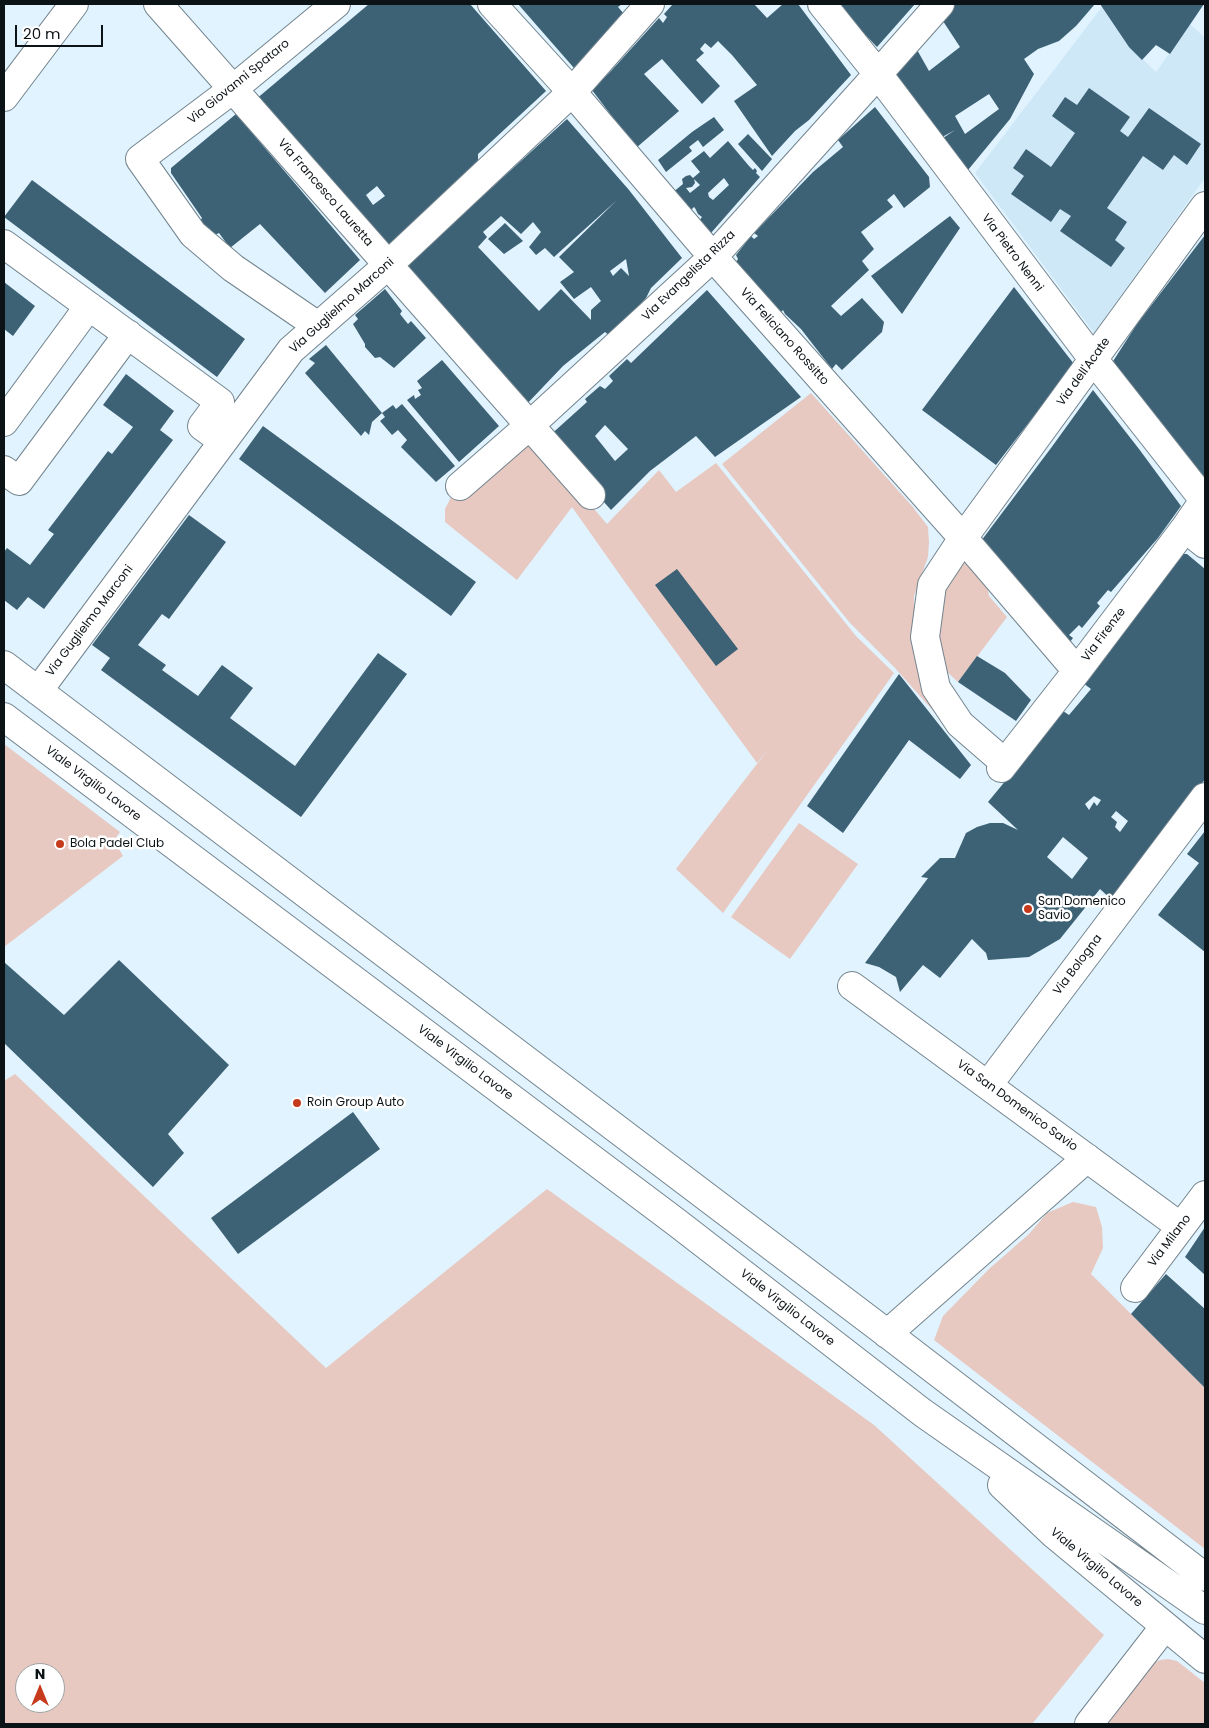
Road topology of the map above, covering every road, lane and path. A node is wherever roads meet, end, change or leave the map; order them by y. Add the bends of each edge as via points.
1 (74, 4) edge
2 (158, 4) edge
3 (336, 4) edge
4 (492, 4) edge
5 (650, 4) edge
6 (822, 4) edge
7 (940, 4) edge
8 (878, 74) junction
9 (233, 89) junction
10 (572, 92) junction
11 (4, 97) edge
12 (1205, 206) edge
13 (4, 244) edge
14 (713, 257) junction
15 (388, 265) junction
16 (89, 306) junction
17 (318, 326) junction
18 (128, 334) junction
19 (1093, 360) junction
20 (4, 422) edge
21 (529, 426) junction
22 (223, 442) junction
23 (4, 470) edge
24 (460, 486) dead end
25 (591, 496) dead end
26 (1205, 500) edge
27 (1195, 536) edge
28 (963, 538) junction
29 (4, 665) edge
30 (1077, 671) junction
31 (38, 691) junction
32 (4, 717) edge
33 (75, 719) junction
34 (50, 752) junction
35 (1003, 766) joint
36 (1205, 797) edge
37 (852, 986) dead end
38 (988, 1085) junction
39 (1087, 1158) junction
40 (1205, 1195) edge
41 (1181, 1227) junction
42 (1135, 1288) dead end
43 (887, 1334) junction
44 (923, 1413) junction
45 (1205, 1577) edge
46 (1205, 1610) edge
47 (1165, 1626) junction
48 (1205, 1659) edge
49 (1089, 1724) edge

1 - 11 street
2 - 9 street, Via Francesco Lauretta
3 - 9 street, Via Giovanni Spataro
4 - 10 street, Via Feliciano Rossitto
5 - 10 street, Via Guglielmo Marconi
6 - 8 street, Via Pietro Nenni
7 - 8 street, Via Evangelista Rizza
8 - 14 street, Via Evangelista Rizza
8 - 19 street, Via Pietro Nenni
9 - 15 street, Via Francesco Lauretta
9 - 17 street, Via Giovanni Spataro via 140,159 193,234 232,268
10 - 14 street, Via Feliciano Rossitto
10 - 15 street, Via Guglielmo Marconi
12 - 19 street, Via dell'Acate
13 - 16 street
14 - 21 street, Via Evangelista Rizza
14 - 28 street, Via Feliciano Rossitto
15 - 17 street, Via Guglielmo Marconi
15 - 21 street, Via Francesco Lauretta
16 - 18 street
16 - 20 street
17 - 22 street, Via Guglielmo Marconi via 291,350
18 - 22 street via 220,402 202,426
18 - 23 street via 19,482
19 - 26 street, Via Pietro Nenni
19 - 28 street, Via dell'Acate
21 - 24 street, Via Evangelista Rizza
21 - 25 street, Via Francesco Lauretta
22 - 31 street, Via Guglielmo Marconi
26 - 27 street, Via Firenze
27 - 30 street, Via Firenze
28 - 30 street, Via Feliciano Rossitto
28 - 35 street, Via dell'Acate via 932,585 925,637 936,688 960,724
29 - 31 street
30 - 35 street, Via Firenze
31 - 33 street
32 - 34 street, Viale Virgilio Lavore
33 - 34 street
33 - 43 street
34 - 44 street, Viale Virgilio Lavore via 676,1222
36 - 38 street, Via Bologna
37 - 38 street, Via San Domenico Savio
38 - 39 street, Via San Domenico Savio
39 - 41 street, Via San Domenico Savio
39 - 43 street
40 - 41 street, Via Milano
41 - 42 street, Via Milano
43 - 45 street
44 - 46 street, Viale Virgilio Lavore
44 - 47 street, Viale Virgilio Lavore via 1055,1534
47 - 48 street, Viale Virgilio Lavore
47 - 49 street

